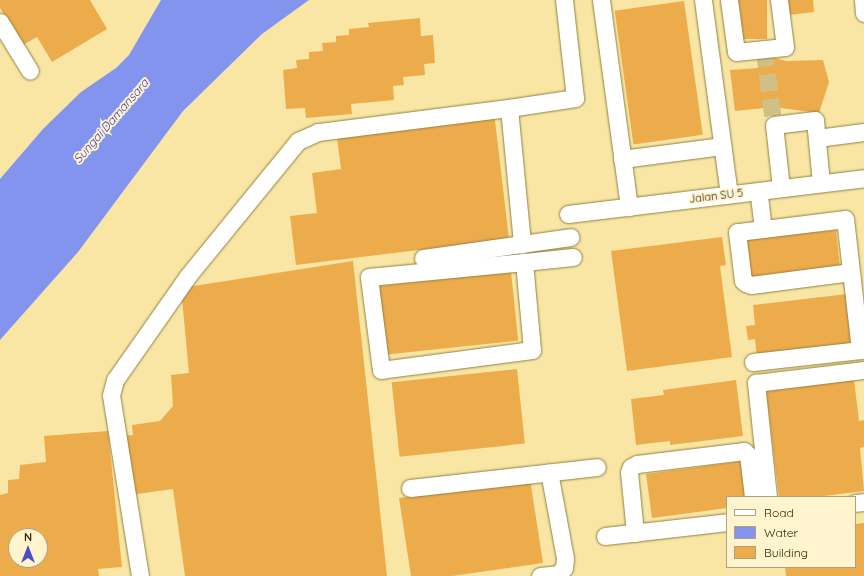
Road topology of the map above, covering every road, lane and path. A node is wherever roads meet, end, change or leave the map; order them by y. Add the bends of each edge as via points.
1 (564, 0) edge
2 (601, 0) edge
3 (703, 0) edge
4 (729, 0) edge
5 (779, 0) edge
6 (863, 0) edge
7 (864, 13) edge
8 (0, 22) edge
9 (30, 70) dead end
10 (509, 108) junction
11 (864, 132) edge
12 (817, 138) junction
13 (722, 146) junction
14 (622, 159) junction
15 (864, 178) edge
16 (821, 183) junction
17 (781, 188) junction
18 (758, 191) junction
19 (729, 194) junction
20 (629, 206) junction
21 (568, 214) dead end
22 (763, 229) junction
23 (571, 237) dead end
24 (522, 244) junction
25 (573, 256) dead end
26 (423, 258) dead end
27 (524, 262) junction
28 (851, 272) junction
29 (753, 362) dead end
30 (864, 370) edge
31 (864, 373) edge
32 (597, 467) dead end
33 (549, 472) junction
34 (410, 488) dead end
35 (753, 496) edge
36 (768, 496) edge
37 (726, 522) edge
38 (635, 533) junction
39 (605, 536) dead end
40 (140, 576) edge
41 (540, 576) edge

1 - 10 street via 575,98
2 - 14 street
3 - 13 street
4 - 5 street via 736,52 785,47
6 - 7 street
8 - 9 street
10 - 24 street
10 - 40 street via 318,132 298,141 187,277 115,380 111,395
11 - 12 street
12 - 16 street
12 - 17 street via 815,120 774,125
13 - 14 street
13 - 19 street
14 - 20 street
15 - 16 street, Jalan SU 5
16 - 17 street, Jalan SU 5
17 - 18 street, Jalan SU 5
18 - 19 street, Jalan SU 5
18 - 22 street
19 - 20 street, Jalan SU 5
20 - 21 street, Jalan SU 5
22 - 28 street via 845,220
22 - 28 street via 737,232 743,281 746,283 751,285
23 - 24 street
24 - 26 street
25 - 27 street
27 - 27 street via 532,350 381,370 369,277
28 - 29 street via 860,350
30 - 31 street
30 - 36 street via 756,383
32 - 33 street
33 - 34 street
33 - 41 street via 565,558 564,568 558,574
35 - 38 street via 748,455 744,451 637,464 631,467 629,472
37 - 38 street
38 - 39 street

